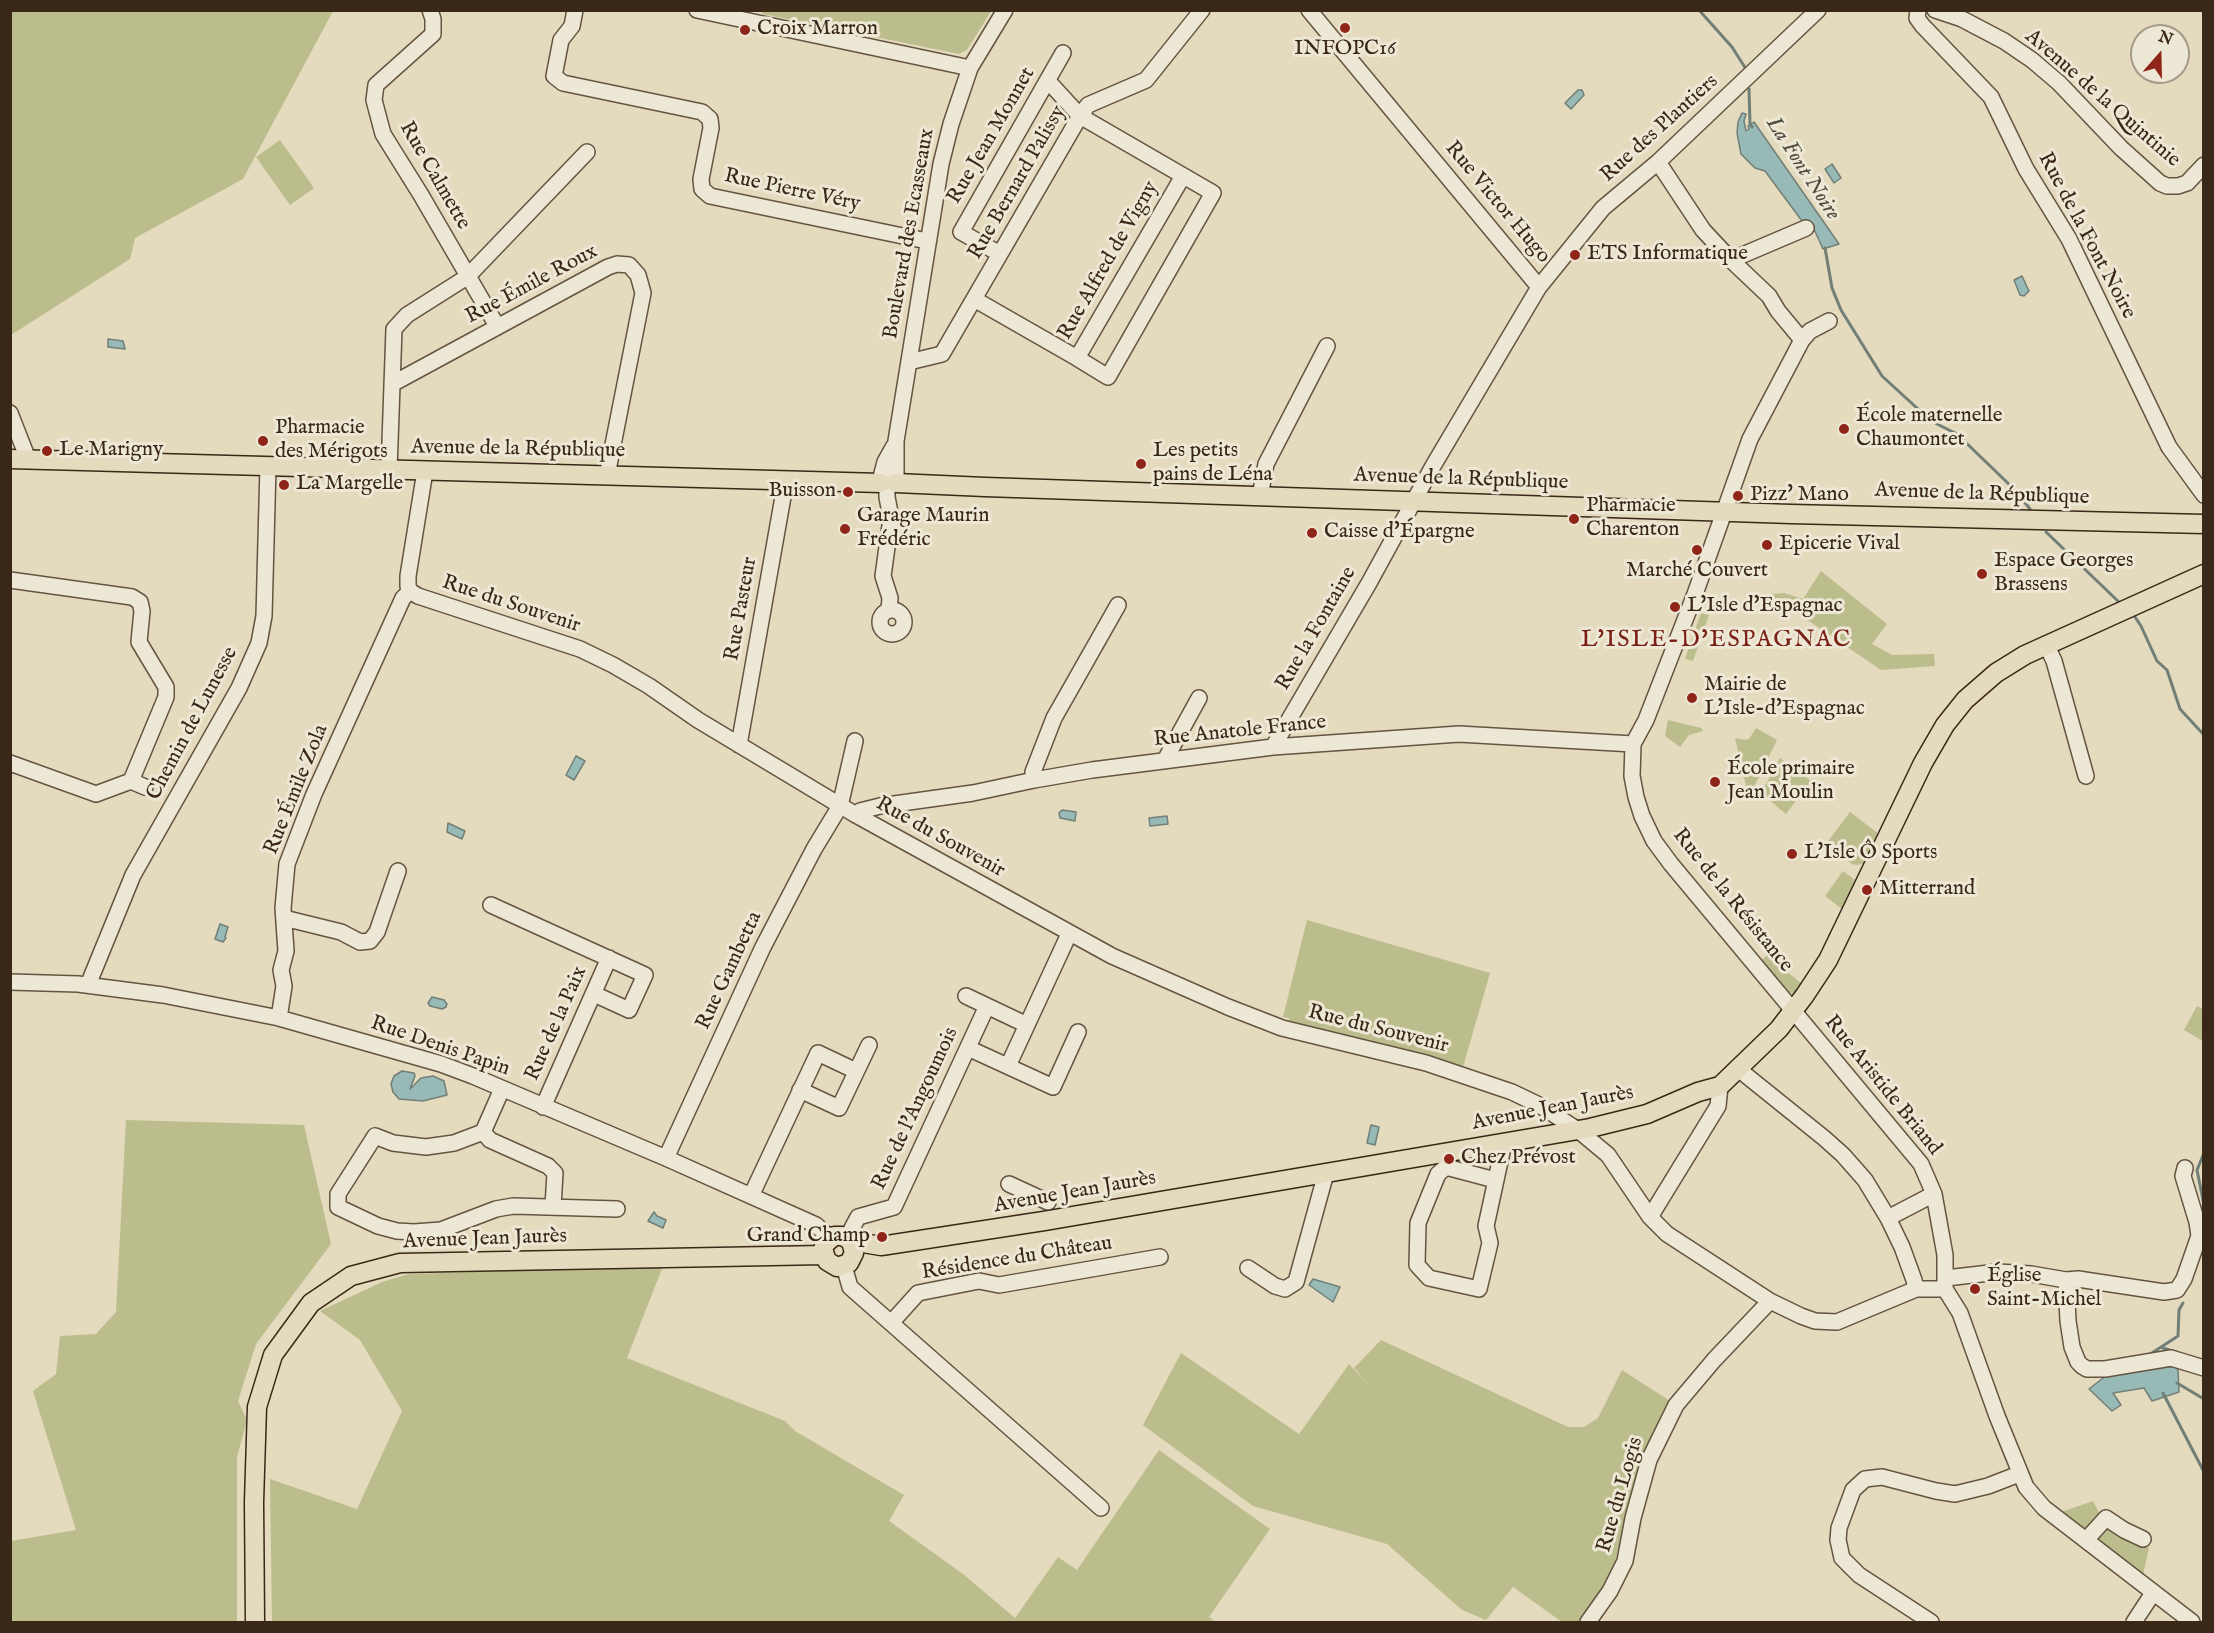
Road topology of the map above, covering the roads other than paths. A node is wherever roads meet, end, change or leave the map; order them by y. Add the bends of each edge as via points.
1 (430, 10) edge
2 (576, 10) edge
3 (697, 10) edge
4 (1005, 10) edge
5 (1202, 10) edge
6 (1309, 10) edge
7 (1818, 10) edge
8 (1918, 10) edge
9 (1935, 10) edge
10 (1064, 53) dead end
11 (970, 68) junction
12 (1048, 81) junction
13 (1080, 116) junction
14 (587, 152) dead end
15 (1658, 162) junction
16 (2204, 165) edge
17 (1183, 176) junction
18 (1806, 228) dead end
19 (927, 241) junction
20 (1000, 254) junction
21 (1731, 260) junction
22 (468, 277) junction
23 (1539, 287) junction
24 (974, 299) junction
25 (1829, 321) dead end
26 (497, 326) junction
27 (1802, 340) junction
28 (1327, 346) dead end
29 (1077, 358) junction
30 (909, 362) junction
31 (392, 384) junction
32 (10, 413) edge
33 (19, 459) edge
34 (268, 466) junction
35 (389, 470) junction
36 (425, 471) junction
37 (609, 475) junction
38 (786, 480) junction
39 (888, 482) junction
40 (2204, 495) edge
41 (1260, 496) junction
42 (1414, 501) junction
43 (1725, 511) junction
44 (2204, 524) edge
45 (2204, 574) edge
46 (10, 580) edge
47 (410, 591) junction
48 (1118, 605) dead end
49 (889, 610) dead end
50 (2046, 644) junction
51 (1199, 698) dead end
52 (855, 741) dead end
53 (1633, 744) junction
54 (739, 745) junction
55 (1273, 747) junction
56 (1165, 760) junction
57 (10, 763) edge
58 (2086, 776) dead end
59 (1034, 780) junction
60 (840, 806) junction
61 (856, 815) junction
62 (398, 871) dead end
63 (491, 905) dead end
64 (284, 918) junction
65 (1069, 934) junction
66 (609, 958) junction
67 (10, 982) edge
68 (88, 985) junction
69 (594, 994) junction
70 (966, 996) dead end
71 (987, 1006) junction
72 (1794, 1011) junction
73 (279, 1018) junction
74 (1027, 1025) junction
75 (1078, 1032) dead end
76 (869, 1045) dead end
77 (968, 1048) junction
78 (1008, 1066) junction
79 (1737, 1068) junction
80 (856, 1071) junction
81 (1720, 1086) junction
82 (501, 1089) junction
83 (800, 1090) junction
84 (543, 1107) junction
85 (1578, 1130) junction
86 (483, 1132) junction
87 (1504, 1143) junction
88 (666, 1158) junction
89 (2185, 1168) dead end
90 (1326, 1173) junction
91 (1496, 1180) junction
92 (1009, 1184) dead end
93 (1934, 1194) junction
94 (752, 1196) junction
95 (1048, 1202) dead end
96 (553, 1206) junction
97 (617, 1209) dead end
98 (1650, 1217) junction
99 (1888, 1218) junction
100 (841, 1249) junction
101 (1160, 1257) dead end
102 (1248, 1268) dead end
103 (2066, 1280) junction
104 (1945, 1283) junction
105 (1916, 1289) junction
106 (1770, 1301) junction
107 (891, 1323) junction
108 (2204, 1368) edge
109 (2019, 1473) junction
110 (1101, 1508) dead end
111 (2143, 1539) dead end
112 (2086, 1540) junction
113 (2153, 1593) junction
114 (255, 1623) edge
115 (1588, 1623) edge
116 (1931, 1623) edge
117 (2134, 1623) edge
118 (2192, 1623) edge

1 - 22 street, Rue Calmette via 433,34 376,85 374,100 383,134
2 - 19 street, Rue Pierre Véry via 572,26 561,40 554,76 563,83 702,112 710,119 711,128 700,179 702,189 710,196
3 - 11 street
4 - 11 street, Boulevard des Ecasseaux
5 - 13 street, Rue Bernard Palissy via 1146,80 1088,105
6 - 23 street, Rue Victor Hugo
7 - 15 street, Rue des Plantiers
8 - 40 street, Rue de la Font Noire via 1917,18 1922,25 1991,97 2025,169 2069,239 2169,447
9 - 16 street, Avenue de la Quintinie via 1962,19 2032,60 2160,183 2187,183
10 - 12 street, Rue Jean Monnet
11 - 19 street, Boulevard des Ecasseaux via 951,124
12 - 13 street
12 - 20 street, Rue Jean Monnet via 961,232
13 - 17 street
13 - 20 street, Rue Bernard Palissy
14 - 22 street
15 - 21 street via 1703,230
15 - 23 street, Rue des Plantiers via 1603,208
17 - 29 street, Rue Alfred de Vigny
17 - 29 street via 1214,193 1108,377
18 - 21 street
19 - 30 street, Boulevard des Ecasseaux
20 - 24 street, Rue Bernard Palissy
21 - 27 street via 1769,296
22 - 26 street
22 - 31 street via 407,315 394,329
23 - 42 street, Rue Victor Hugo
24 - 29 street, Rue Alfred de Vigny
24 - 30 street, Rue Bernard Palissy via 942,354
25 - 27 street
26 - 31 street, Rue Émile Roux
26 - 37 street, Rue Émile Roux via 608,267 623,264 634,269 643,293
27 - 43 street, Rue de la Résistance via 1750,439
28 - 41 street via 1266,464
30 - 39 street, Boulevard des Ecasseaux
31 - 35 street
32 - 33 street
33 - 34 main road, Avenue de la République
34 - 35 main road, Avenue de la République
34 - 68 street, Chemin de Lunesse via 264,616 259,643 239,688 133,875
35 - 36 main road, Avenue de la République
36 - 37 main road, Avenue de la République
36 - 47 street, Rue du Souvenir via 408,576
37 - 38 main road, Avenue de la République
38 - 39 main road, Avenue de la République
38 - 54 street, Rue Pasteur
39 - 41 main road, Avenue de la République
39 - 49 street, Boulevard des Ecasseaux via 891,518 883,576 890,598
41 - 42 main road, Avenue de la République
42 - 43 main road, Avenue de la République
42 - 55 street, Rue la Fontaine
43 - 44 main road, Avenue de la République
43 - 53 street, Rue de la Résistance via 1639,737
45 - 50 main road, Avenue Jean Jaurès
46 - 57 street via 132,597 140,602 139,642 166,687 138,784 96,794
47 - 54 street, Rue du Souvenir via 580,649 649,686
47 - 64 street, Rue Émile Zola via 403,598 294,844 287,864
48 - 59 street via 1054,718 1033,772
50 - 58 street
50 - 72 main road, Avenue Jean Jaurès via 1996,673 1953,714 1919,770 1828,960
51 - 56 street
52 - 60 street, Rue Gambetta
53 - 55 street, Rue Anatole France via 1460,734
53 - 72 street, Rue de la Résistance via 1636,797 1654,841
54 - 60 street, Rue du Souvenir
55 - 56 street, Rue Anatole France
56 - 59 street, Rue Anatole France
59 - 61 street, Rue Anatole France via 880,806
60 - 61 street, Rue du Souvenir
60 - 88 street, Rue Gambetta via 763,947
61 - 65 street, Rue du Souvenir
62 - 64 street via 377,932 370,941 360,942 341,932
63 - 66 street
64 - 73 street, Rue Émile Zola via 286,951
65 - 74 street
65 - 85 street, Rue du Souvenir via 1282,1028 1426,1062 1512,1092
66 - 69 street, Rue de la Paix
66 - 69 street via 645,975 629,1010
67 - 68 street, Rue Denis Papin
68 - 73 street, Rue Denis Papin
69 - 84 street, Rue de la Paix
70 - 71 street
71 - 74 street
71 - 77 street, Rue de l'Angoumois
72 - 79 main road, Avenue Jean Jaurès
72 - 93 street, Rue Aristide Briand via 1921,1164
73 - 82 street, Rue Denis Papin via 441,1064
74 - 78 street
75 - 78 street via 1053,1087
76 - 80 street
77 - 78 street
77 - 100 street, Rue de l'Angoumois via 894,1207 858,1217
79 - 81 main road, Avenue Jean Jaurès
79 - 99 street via 1843,1155 1865,1180
80 - 83 street via 818,1053
80 - 83 street via 839,1108
81 - 85 main road, Avenue Jean Jaurès via 1647,1114
81 - 98 street via 1718,1106
82 - 84 street, Rue Denis Papin
82 - 86 street
83 - 94 street
84 - 88 street, Rue Denis Papin
85 - 87 main road, Avenue Jean Jaurès
85 - 98 street, Rue du Souvenir via 1608,1155
86 - 96 street via 490,1140 548,1166 555,1173
86 - 96 street via 426,1148 375,1136 338,1194 338,1207 397,1231 441,1230 513,1206
87 - 90 main road, Avenue Jean Jaurès
87 - 91 street
88 - 94 street, Rue Denis Papin
89 - 103 street via 2183,1176 2199,1236 2181,1286 2170,1293
90 - 100 main road, Avenue Jean Jaurès via 1044,1221
90 - 102 street via 1296,1282 1285,1289
91 - 91 street via 1486,1226 1490,1243 1479,1289 1429,1278 1417,1264 1419,1223 1438,1174 1446,1167
92 - 95 street
93 - 99 street
93 - 104 street, Rue Aristide Briand via 1946,1255
94 - 100 street, Rue Denis Papin via 816,1225
96 - 97 street
98 - 106 street, Rue du Souvenir via 1667,1234
99 - 105 street
100 - 107 street via 850,1287
100 - 114 main road, Avenue Jean Jaurès via 400,1263 351,1275 311,1303 273,1355 257,1407
101 - 107 street, Résidence du Château via 999,1285 979,1281 918,1293
103 - 104 street via 1998,1272
103 - 108 street via 2072,1347 2082,1366 2105,1369 2177,1359
104 - 105 street
104 - 109 street via 1960,1313
105 - 106 street, Rue du Souvenir via 1828,1323
106 - 115 street, Rue du Logis via 1676,1405 1649,1460 1625,1562
107 - 110 street
109 - 112 street via 2044,1508
109 - 116 street via 1955,1494 1882,1477 1865,1479 1853,1490 1839,1528 1842,1558 1859,1575
111 - 112 street via 2124,1530 2104,1511
112 - 113 street
113 - 117 street
113 - 118 street

